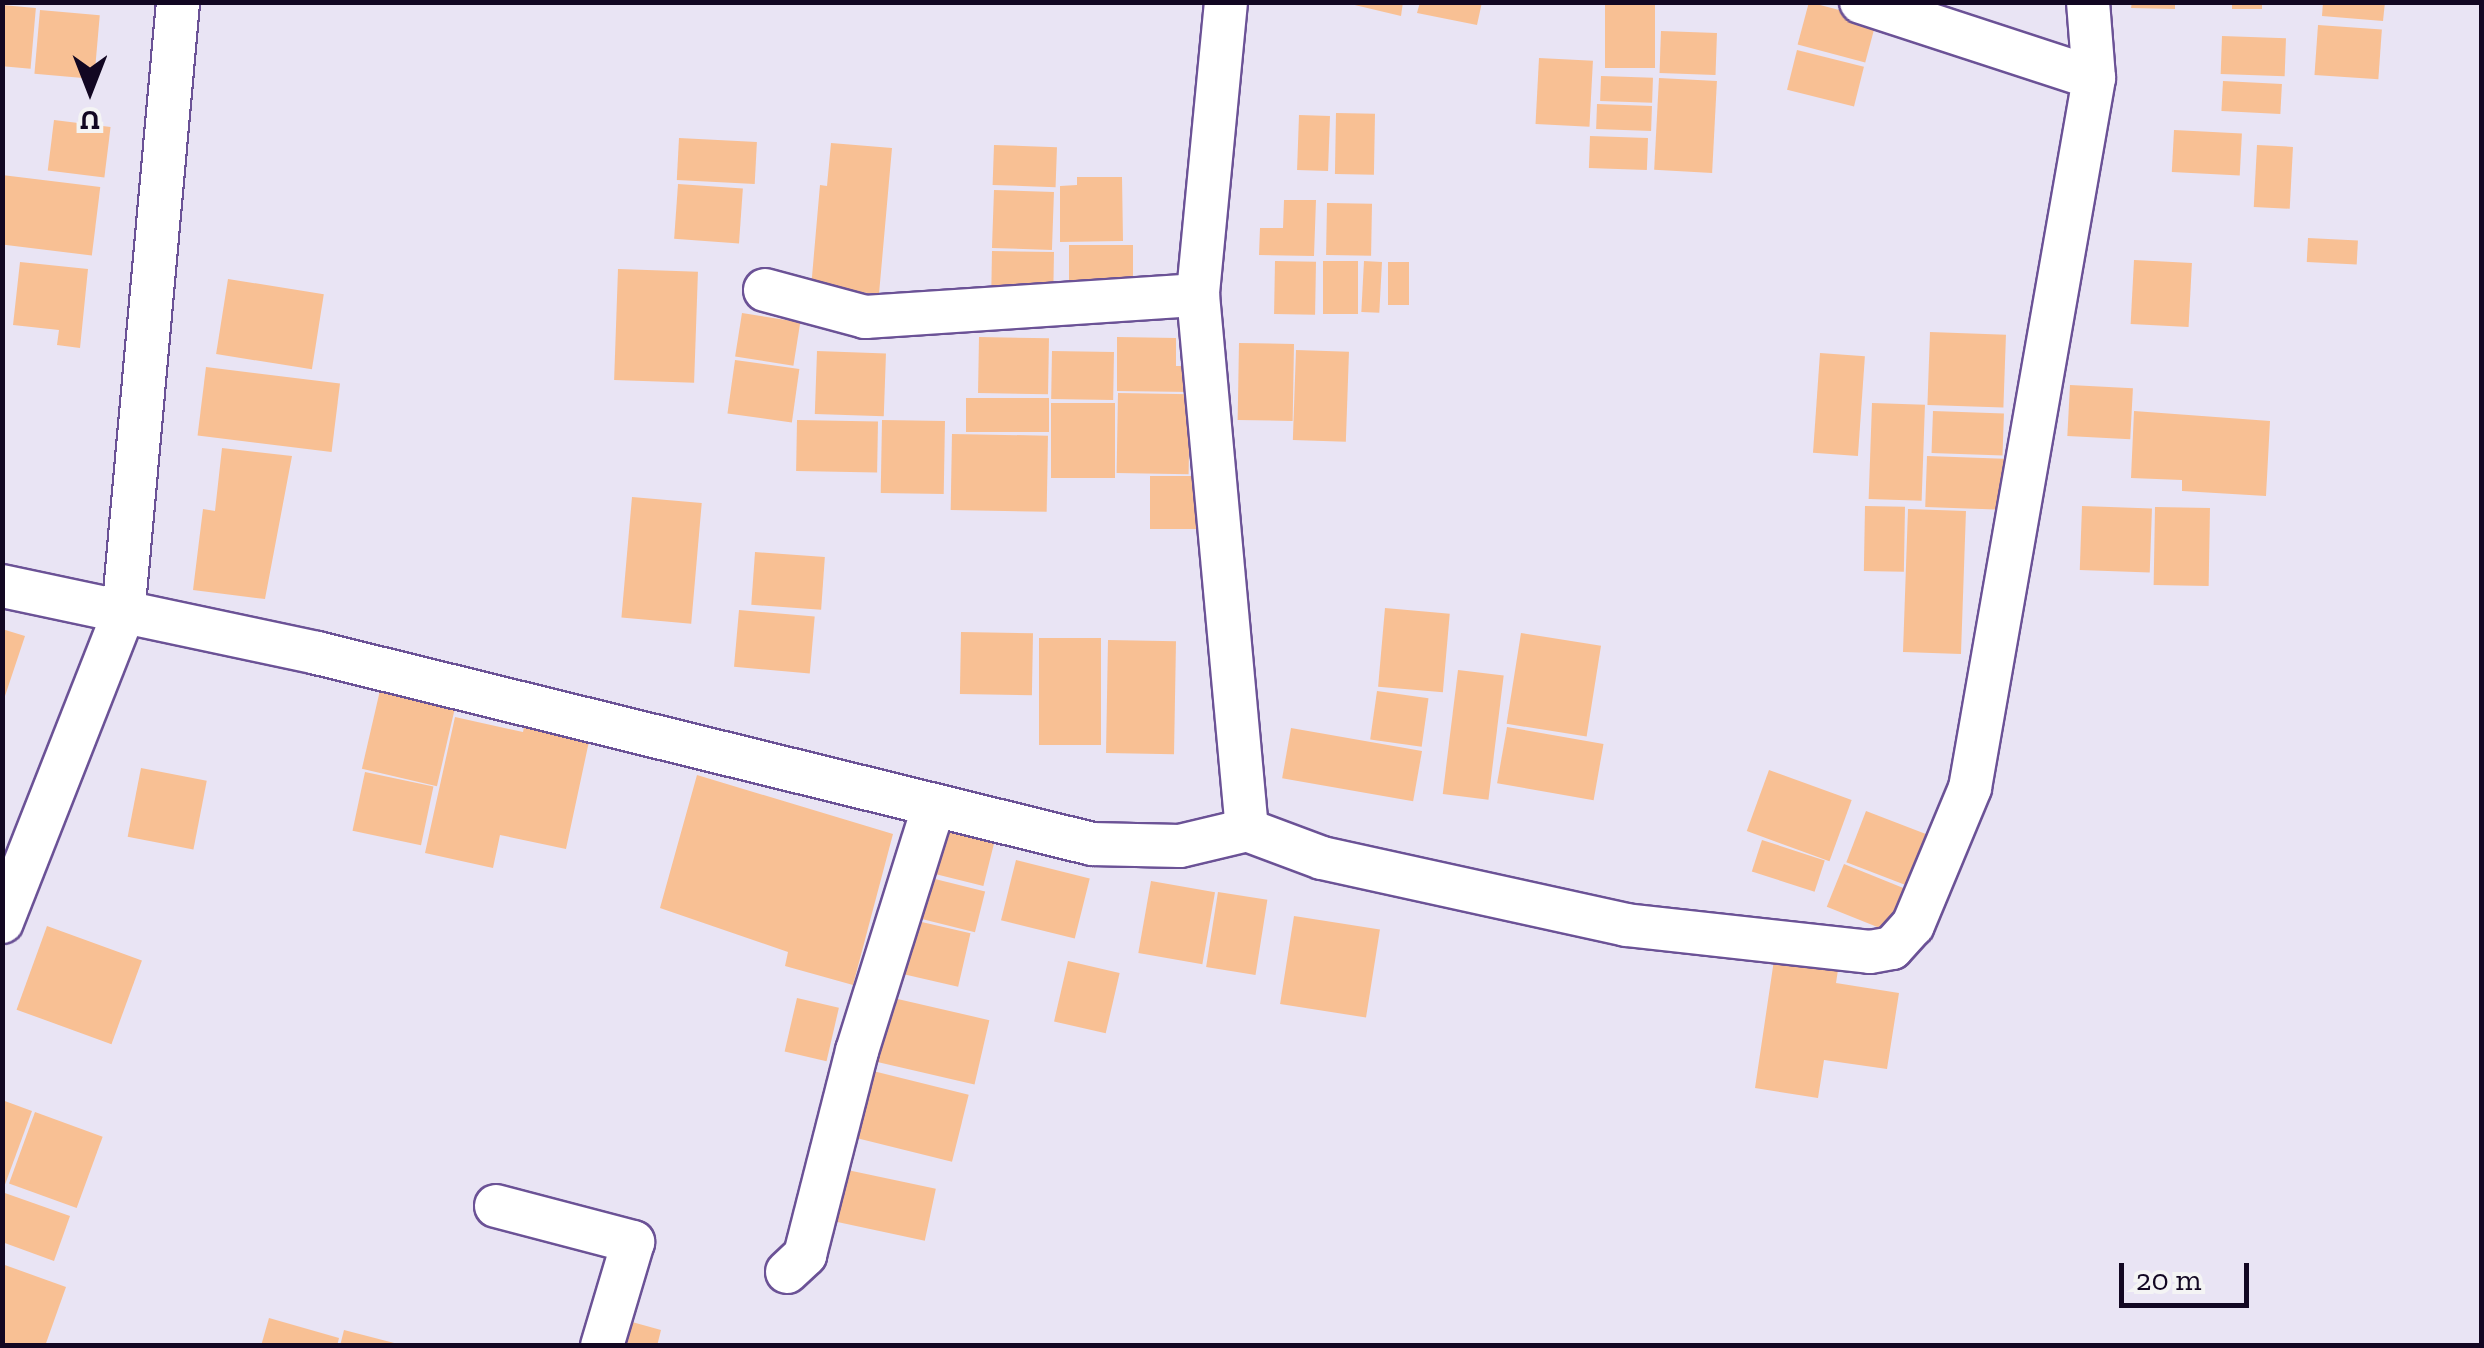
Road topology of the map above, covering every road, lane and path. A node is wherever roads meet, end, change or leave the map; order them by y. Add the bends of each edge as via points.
1 (178, 2) edge
2 (1226, 2) edge
3 (1861, 2) edge
4 (2088, 2) edge
5 (2094, 78) junction
6 (765, 290) dead end
7 (1198, 295) junction
8 (2, 586) edge
9 (123, 615) junction
10 (934, 808) junction
11 (1247, 830) junction
12 (2, 922) edge
13 (496, 1206) dead end
14 (787, 1272) dead end
15 (602, 1346) edge

1 - 9 street
2 - 7 street
3 - 5 street
4 - 5 street
5 - 11 street via 1970,788 1902,944 1870,952 1626,925 1322,858
6 - 7 street via 865,317
7 - 11 street
8 - 9 street
9 - 10 street via 316,653
9 - 12 street
10 - 11 street via 1092,844 1180,846
10 - 14 street via 857,1052 805,1255
13 - 15 street via 633,1242

